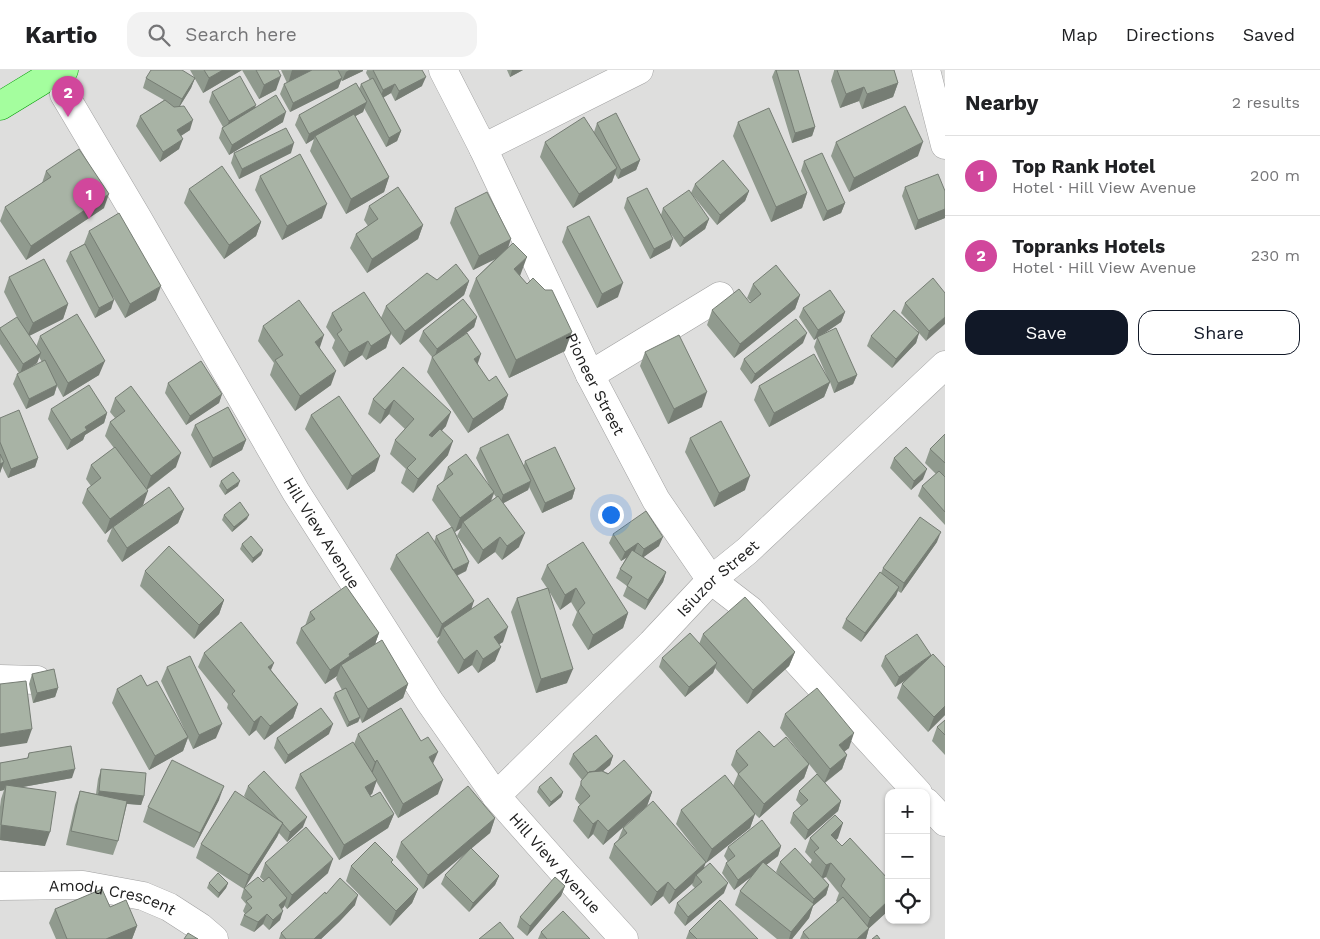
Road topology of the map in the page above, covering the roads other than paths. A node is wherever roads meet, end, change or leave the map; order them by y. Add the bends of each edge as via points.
1 (443, 70) edge
2 (640, 70) edge
3 (926, 70) edge
4 (54, 77) edge
5 (0, 106) edge
6 (945, 145) edge
7 (482, 148) junction
8 (720, 296) dead end
9 (945, 366) edge
10 (590, 375) junction
11 (712, 580) junction
12 (0, 679) edge
13 (37, 680) edge
14 (914, 789) edge
15 (496, 796) junction
16 (930, 806) edge
17 (945, 822) edge
18 (0, 886) edge
19 (214, 939) edge
20 (624, 939) edge

1 - 7 street, Pioneer Street
2 - 7 street
3 - 6 street
4 - 5 main road
4 - 15 street, Hill View Avenue via 296,492 430,702
7 - 10 street, Pioneer Street
8 - 10 street
9 - 11 street, Isiuzor Street
10 - 11 street, Pioneer Street via 656,500
11 - 14 street, Pioneer Street via 750,610
11 - 15 street, Isiuzor Street
12 - 13 street
15 - 20 street, Hill View Avenue
16 - 17 street
18 - 19 street, Amodu Crescent via 83,885 143,896 170,907

